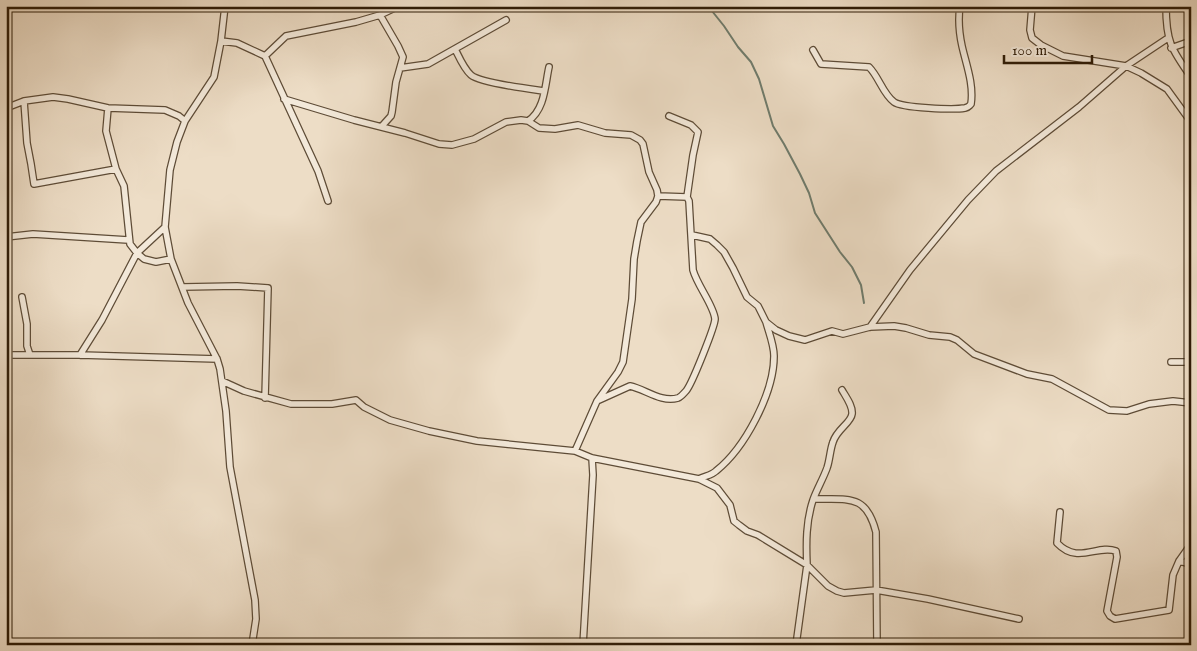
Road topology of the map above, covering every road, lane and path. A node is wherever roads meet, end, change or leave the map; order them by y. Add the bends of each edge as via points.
1 (225, 6) edge
2 (399, 6) edge
3 (960, 6) edge
4 (1032, 6) edge
5 (1166, 6) edge
6 (380, 15) junction
7 (506, 20) dead end
8 (1168, 38) junction
9 (221, 41) junction
10 (1191, 41) edge
11 (1171, 48) junction
12 (454, 49) junction
13 (813, 50) dead end
14 (264, 56) junction
15 (1126, 66) junction
16 (549, 67) dead end
17 (400, 68) junction
18 (1191, 77) edge
19 (544, 91) junction
20 (284, 99) junction
21 (24, 101) junction
22 (6, 108) edge
23 (108, 108) junction
24 (669, 116) dead end
25 (185, 121) junction
26 (528, 121) junction
27 (1191, 122) edge
28 (382, 126) junction
29 (116, 169) junction
30 (658, 196) junction
31 (687, 198) junction
32 (328, 201) dead end
33 (165, 227) junction
34 (692, 235) junction
35 (6, 237) edge
36 (128, 240) junction
37 (137, 253) junction
38 (171, 259) junction
39 (183, 287) junction
40 (22, 298) dead end
41 (766, 322) junction
42 (870, 327) junction
43 (6, 355) edge
44 (30, 355) junction
45 (80, 355) junction
46 (217, 359) junction
47 (1171, 362) dead end
48 (1191, 362) edge
49 (222, 381) junction
50 (842, 390) dead end
51 (265, 398) junction
52 (597, 401) junction
53 (1191, 403) edge
54 (575, 451) junction
55 (592, 458) junction
56 (699, 479) junction
57 (814, 499) junction
58 (1060, 512) dead end
59 (1191, 544) edge
60 (1179, 561) junction
61 (1191, 564) edge
62 (807, 565) junction
63 (876, 590) junction
64 (1019, 619) dead end
65 (252, 645) edge
66 (583, 645) edge
67 (796, 645) edge
68 (878, 645) edge

1 - 9 street
2 - 6 street
3 - 13 street via 958,21 972,97 966,108 900,105 891,99 869,67 823,65
4 - 15 street via 1030,30 1032,38 1041,45 1063,56
5 - 8 street
6 - 14 street via 286,36
6 - 17 street via 403,58
7 - 12 street
8 - 11 street
8 - 15 street
9 - 14 street via 237,43
9 - 25 street via 214,77
10 - 11 street
11 - 18 street
12 - 17 street via 428,64
12 - 19 street via 474,77
14 - 20 street
15 - 27 street via 1167,89
15 - 42 street via 1091,98 982,184 910,270
16 - 19 street
17 - 28 street via 391,116
19 - 26 street via 538,112
20 - 28 street
20 - 32 street via 318,171
21 - 22 street
21 - 23 street via 68,99
21 - 29 street via 26,143 34,184
23 - 25 street via 165,110
23 - 29 street via 106,131
24 - 31 street via 698,132
25 - 33 street via 170,170
26 - 28 street via 506,122 474,139 452,145
26 - 30 street via 539,128 578,125 605,133 637,136
29 - 36 street via 124,186
30 - 31 street
30 - 52 street via 641,222 623,362
31 - 34 street
33 - 37 street
33 - 38 street
34 - 41 street via 710,239 724,252 747,297 758,306
34 - 52 street via 693,270 715,319 686,391 671,399 630,386
35 - 36 street via 33,234
36 - 37 street
37 - 38 street via 151,261
37 - 45 street
38 - 39 street
39 - 46 street
39 - 51 street via 268,288
40 - 44 street
41 - 42 street via 789,336 805,340 832,331 843,334
41 - 56 street via 774,356 760,409 729,459 713,473
42 - 53 street via 894,326 950,337 974,354 1027,374 1052,379 1109,410 1127,411 1173,401
43 - 44 street
44 - 45 street
45 - 46 street
46 - 49 street
47 - 48 street
49 - 51 street
49 - 65 street via 230,467 255,600
50 - 57 street via 852,409 852,416 832,443
51 - 54 street via 302,405 356,400 390,420 429,431 477,441
52 - 54 street
54 - 55 street
55 - 56 street
55 - 66 street
56 - 62 street via 717,488 739,525
57 - 62 street via 808,520
57 - 63 street via 852,501 868,510 876,532
58 - 60 street via 1057,543 1060,546 1082,554 1116,551 1107,611 1115,619 1169,610 1173,575
59 - 60 street
60 - 61 street
62 - 63 street via 837,591
62 - 67 street
63 - 64 street
63 - 68 street

